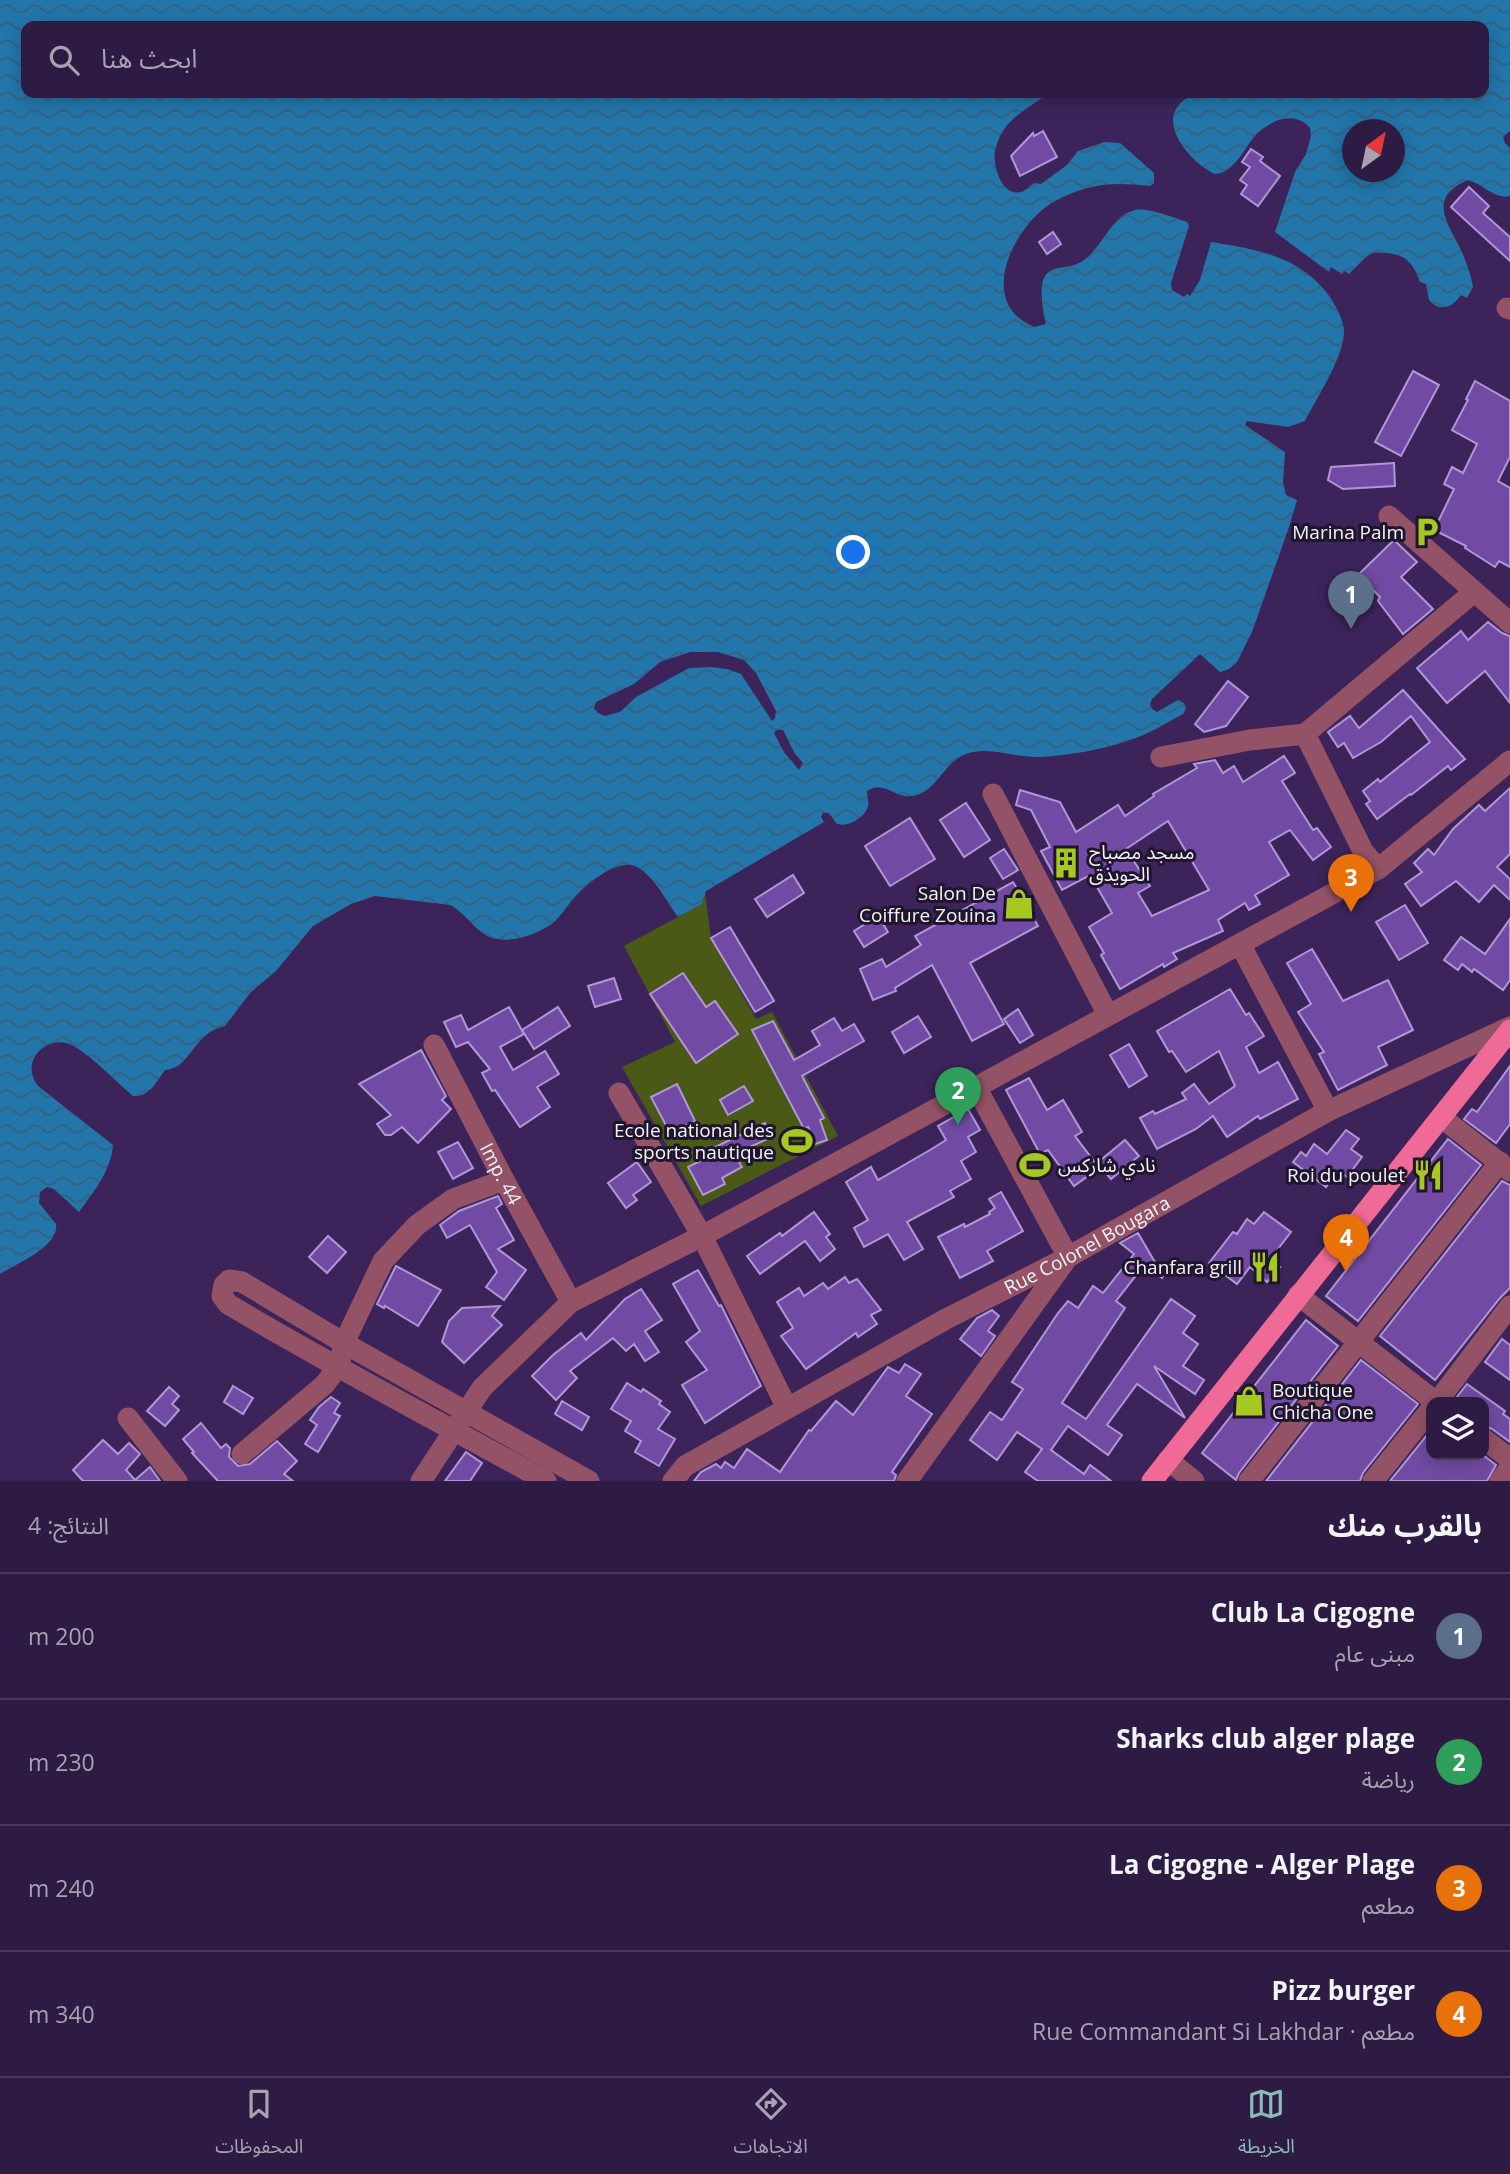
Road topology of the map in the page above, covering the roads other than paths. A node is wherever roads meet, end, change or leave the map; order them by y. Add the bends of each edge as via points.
1 (1389, 516) dead end
2 (1474, 592) junction
3 (1510, 623) edge
4 (1305, 734) junction
5 (1161, 757) dead end
6 (1510, 761) edge
7 (993, 794) dead end
8 (1378, 869) junction
9 (1240, 944) junction
10 (1108, 1015) junction
11 (1510, 1029) edge
12 (434, 1045) dead end
13 (976, 1087) junction
14 (620, 1093) dead end
15 (1328, 1111) junction
16 (1441, 1117) junction
17 (1505, 1167) edge
18 (504, 1180) junction
19 (702, 1236) junction
20 (1068, 1257) junction
21 (1298, 1296) junction
22 (570, 1302) junction
23 (1510, 1306) edge
24 (1359, 1342) junction
25 (344, 1343) junction
26 (339, 1366) junction
27 (1430, 1397) edge
28 (1440, 1397) edge
29 (787, 1408) junction
30 (1426, 1415) edge
31 (128, 1418) dead end
32 (459, 1421) junction
33 (1489, 1443) edge
34 (242, 1454) dead end
35 (1510, 1459) edge
36 (1168, 1460) junction
37 (1510, 1467) edge
38 (177, 1481) edge
39 (421, 1481) edge
40 (546, 1481) edge
41 (589, 1481) edge
42 (673, 1481) edge
43 (907, 1481) edge
44 (1152, 1481) edge
45 (1195, 1481) edge
46 (1250, 1481) edge
47 (1373, 1481) edge
48 (1500, 1481) edge

1 - 2 street
2 - 3 street
2 - 4 street
4 - 5 street
4 - 8 street via 1363,851
6 - 8 street
7 - 10 street
8 - 9 street
9 - 10 street
9 - 15 street
10 - 13 street
11 - 15 street, Rue Colonel Bougara
11 - 16 main road
12 - 18 street, Imp. 44
13 - 19 street
13 - 20 street
14 - 19 street
15 - 20 street, Rue Colonel Bougara
16 - 17 street
16 - 21 main road
17 - 24 street
18 - 22 street, Imp. 44
18 - 25 street via 453,1199 417,1225 383,1261
19 - 22 street
19 - 29 street
20 - 29 street, Rue Colonel Bougara
20 - 43 street
21 - 24 street
21 - 36 main road
22 - 32 street via 482,1388
23 - 28 street
24 - 27 street
24 - 46 street
25 - 26 street
25 - 26 street via 242,1282 226,1281 222,1296 228,1304
25 - 32 street
26 - 32 street
26 - 34 street via 324,1385
29 - 42 street, Rue Colonel Bougara via 685,1466
30 - 47 street
31 - 38 street
32 - 39 street
32 - 40 street
32 - 41 street
33 - 35 street
36 - 44 main road
36 - 45 street
37 - 48 street

